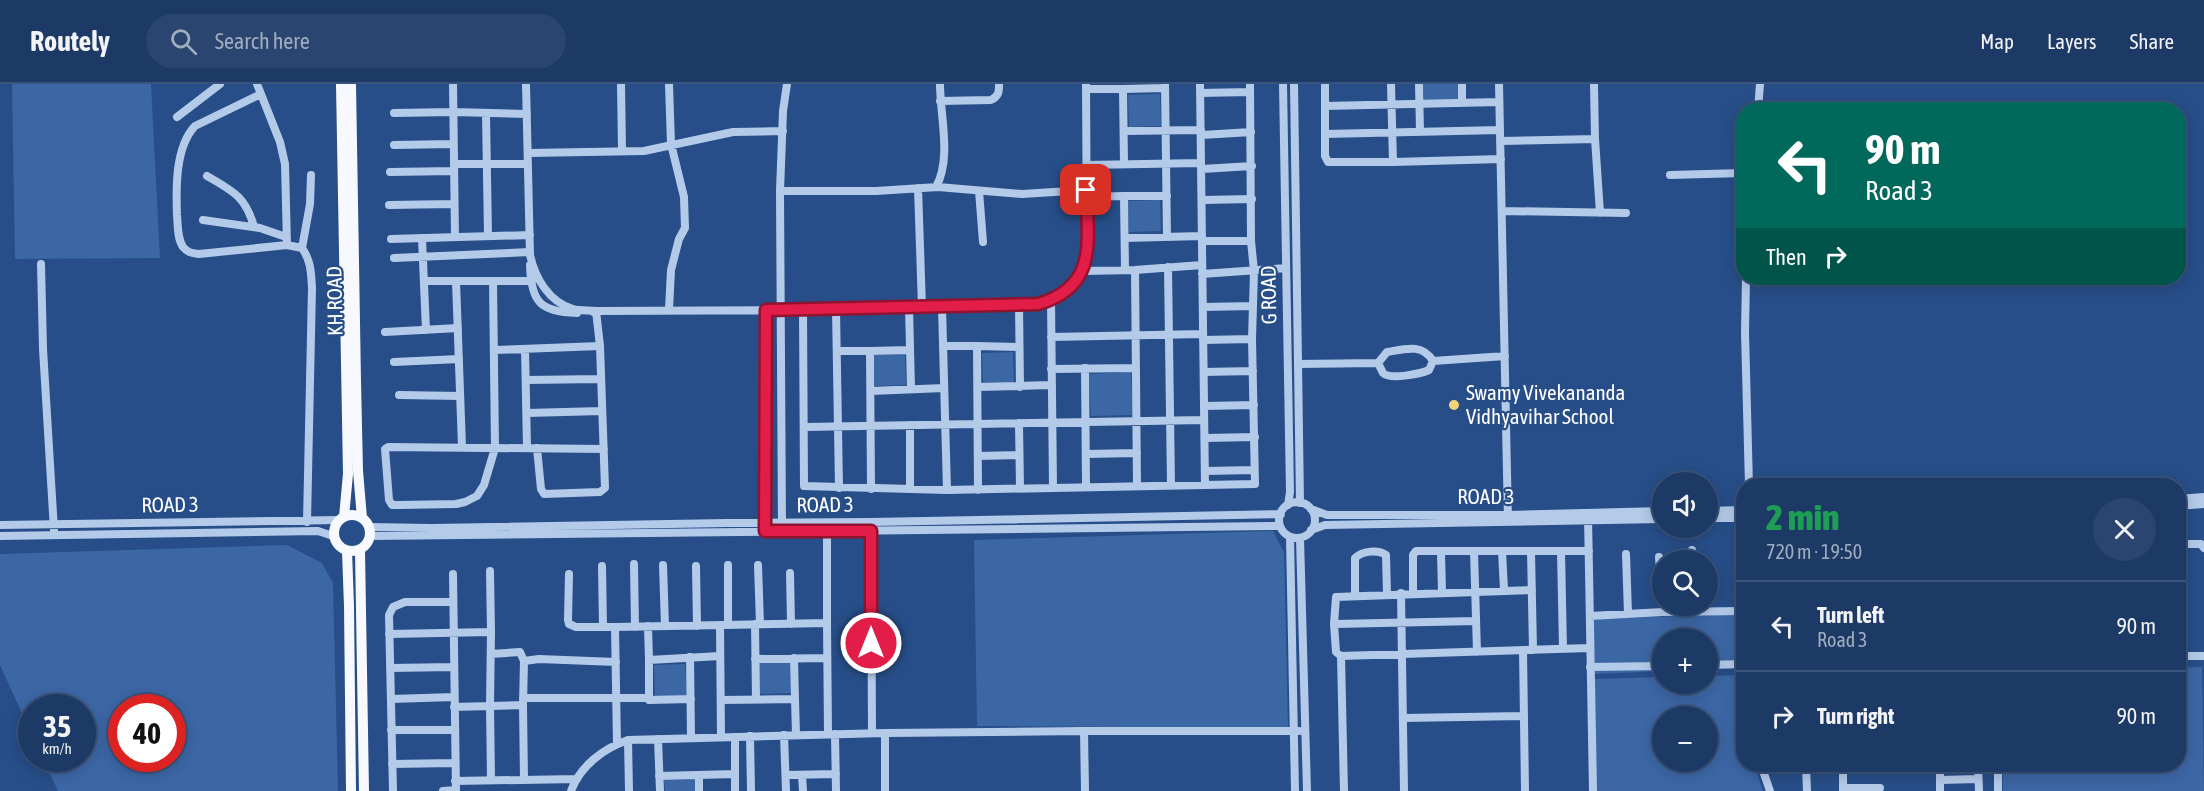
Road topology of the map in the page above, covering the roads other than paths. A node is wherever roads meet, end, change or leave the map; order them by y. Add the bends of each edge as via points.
1 (220, 84) edge
2 (257, 84) edge
3 (341, 84) edge
4 (351, 84) edge
5 (453, 84) edge
6 (526, 84) edge
7 (621, 84) edge
8 (669, 84) edge
9 (787, 84) edge
10 (940, 84) edge
11 (999, 84) edge
12 (1283, 84) edge
13 (1294, 84) edge
14 (1325, 84) edge
15 (1391, 84) edge
16 (1419, 84) edge
17 (1462, 84) edge
18 (1499, 84) edge
19 (1594, 84) edge
20 (1760, 84) edge
21 (1165, 86) edge
22 (1086, 87) edge
23 (1124, 88) junction
24 (1200, 88) edge
25 (1250, 88) edge
26 (261, 94) junction
27 (940, 101) junction
28 (1499, 102) junction
29 (1759, 102) edge
30 (1462, 103) junction
31 (1391, 105) junction
32 (1420, 105) junction
33 (1325, 106) junction
34 (453, 112) junction
35 (394, 113) dead end
36 (486, 113) junction
37 (527, 114) junction
38 (177, 117) dead end
39 (1166, 130) junction
40 (1500, 130) junction
41 (783, 131) junction
42 (1124, 131) junction
43 (1420, 131) junction
44 (1201, 132) junction
45 (1251, 132) junction
46 (1392, 132) junction
47 (1325, 134) junction
48 (1595, 139) junction
49 (1500, 141) junction
50 (453, 144) junction
51 (671, 144) junction
52 (394, 146) dead end
53 (622, 151) junction
54 (528, 153) junction
55 (1501, 159) junction
56 (1393, 162) junction
57 (1166, 163) junction
58 (486, 164) junction
59 (528, 164) junction
60 (1124, 164) junction
61 (1086, 165) junction
62 (1202, 166) junction
63 (1252, 166) junction
64 (454, 167) junction
65 (390, 172) dead end
66 (1736, 173) edge
67 (310, 175) dead end
68 (1670, 175) dead end
69 (207, 176) dead end
70 (936, 187) junction
71 (918, 188) junction
72 (780, 191) junction
73 (979, 191) junction
74 (1086, 194) junction
75 (1124, 196) junction
76 (1167, 196) junction
77 (1252, 199) junction
78 (1203, 200) junction
79 (454, 204) junction
80 (389, 206) dead end
81 (1502, 211) junction
82 (1600, 213) junction
83 (1626, 213) dead end
84 (203, 220) dead end
85 (254, 227) junction
86 (530, 235) junction
87 (488, 236) junction
88 (455, 237) junction
89 (1167, 237) junction
90 (422, 238) junction
91 (1125, 238) junction
92 (391, 239) dead end
93 (1202, 239) junction
94 (1251, 240) junction
95 (286, 241) junction
96 (983, 242) dead end
97 (302, 248) junction
98 (530, 254) junction
99 (423, 256) junction
100 (394, 258) dead end
101 (41, 264) dead end
102 (1168, 267) junction
103 (1286, 268) junction
104 (1125, 270) junction
105 (1135, 270) junction
106 (1202, 270) junction
107 (1083, 271) junction
108 (1254, 271) junction
109 (424, 281) junction
110 (456, 281) junction
111 (493, 281) junction
112 (530, 281) junction
113 (1746, 285) edge
114 (1051, 300) junction
115 (1019, 304) junction
116 (1253, 306) junction
117 (909, 307) junction
118 (922, 307) junction
119 (942, 307) junction
120 (1203, 307) junction
121 (669, 309) junction
122 (836, 309) junction
123 (766, 310) junction
124 (781, 310) junction
125 (803, 310) junction
126 (597, 311) junction
127 (458, 328) junction
128 (426, 330) junction
129 (385, 332) dead end
130 (1169, 334) junction
131 (1136, 335) junction
132 (1051, 337) junction
133 (1203, 337) junction
134 (1252, 339) junction
135 (600, 346) junction
136 (943, 346) junction
137 (977, 346) junction
138 (1019, 347) junction
139 (525, 349) junction
140 (494, 350) junction
141 (910, 350) junction
142 (837, 351) junction
143 (870, 351) junction
144 (1505, 357) junction
145 (459, 359) junction
146 (1433, 361) junction
147 (394, 362) dead end
148 (1378, 363) junction
149 (1298, 364) junction
150 (1085, 368) junction
151 (1136, 368) junction
152 (1051, 369) junction
153 (1253, 371) junction
154 (1204, 372) junction
155 (601, 379) junction
156 (526, 380) junction
157 (1052, 385) junction
158 (978, 387) junction
159 (1020, 387) junction
160 (944, 388) junction
161 (911, 389) junction
162 (871, 391) junction
163 (399, 395) dead end
164 (460, 396) junction
165 (1254, 405) junction
166 (1204, 406) junction
167 (602, 411) junction
168 (527, 413) junction
169 (1170, 420) junction
170 (1204, 420) junction
171 (1137, 421) junction
172 (1086, 422) junction
173 (1019, 423) junction
174 (1052, 423) junction
175 (945, 424) junction
176 (978, 424) junction
177 (910, 425) junction
178 (837, 426) junction
179 (872, 426) junction
180 (805, 427) junction
181 (1255, 437) junction
182 (1205, 438) junction
183 (462, 447) junction
184 (495, 448) junction
185 (532, 448) junction
186 (604, 449) junction
187 (1137, 453) junction
188 (1086, 454) junction
189 (1020, 455) junction
190 (978, 456) junction
191 (1254, 470) junction
192 (1205, 471) junction
193 (1749, 478) edge
194 (1171, 485) junction
195 (1205, 485) junction
196 (1086, 486) junction
197 (1137, 486) junction
198 (839, 488) junction
199 (1020, 488) junction
200 (1053, 488) junction
201 (871, 489) junction
202 (910, 489) junction
203 (947, 490) junction
204 (978, 490) junction
205 (2204, 497) edge
206 (2186, 498) edge
207 (1300, 503) junction
208 (2204, 504) edge
209 (1288, 505) junction
210 (2186, 505) edge
211 (1311, 510) junction
212 (1736, 510) edge
213 (1718, 511) edge
214 (1652, 513) edge
215 (1281, 514) junction
216 (1588, 517) junction
217 (342, 518) junction
218 (1508, 518) junction
219 (1718, 518) edge
220 (1736, 518) edge
221 (1652, 519) edge
222 (307, 522) junction
223 (0, 525) edge
224 (54, 525) junction
225 (1280, 526) junction
226 (367, 527) junction
227 (765, 527) junction
228 (871, 527) junction
229 (782, 528) junction
230 (1311, 530) junction
231 (826, 532) junction
232 (54, 535) junction
233 (0, 536) edge
234 (333, 536) junction
235 (1290, 537) junction
236 (1300, 538) junction
237 (2186, 544) edge
238 (2204, 548) edge
239 (360, 550) junction
240 (347, 551) junction
241 (1473, 551) junction
242 (1502, 551) junction
243 (1531, 551) junction
244 (1561, 551) junction
245 (1589, 551) junction
246 (1441, 552) junction
247 (1626, 554) dead end
248 (634, 564) dead end
249 (663, 565) dead end
250 (728, 565) dead end
251 (758, 565) dead end
252 (602, 566) dead end
253 (696, 566) dead end
254 (490, 571) dead end
255 (790, 573) dead end
256 (453, 574) dead end
257 (569, 574) dead end
258 (1532, 590) junction
259 (1475, 591) junction
260 (1504, 591) junction
261 (1442, 592) junction
262 (1401, 593) junction
263 (1413, 593) junction
264 (1387, 594) junction
265 (1355, 595) junction
266 (453, 602) junction
267 (1718, 610) edge
268 (1652, 611) edge
269 (1736, 611) edge
270 (1628, 614) junction
271 (1590, 616) junction
272 (1476, 621) junction
273 (826, 623) junction
274 (1401, 623) junction
275 (758, 624) junction
276 (791, 624) junction
277 (1334, 624) junction
278 (724, 625) junction
279 (664, 626) junction
280 (697, 626) junction
281 (603, 627) junction
282 (615, 627) junction
283 (635, 627) junction
284 (648, 627) junction
285 (491, 632) junction
286 (453, 633) junction
287 (389, 634) junction
288 (1590, 648) junction
289 (1563, 649) junction
290 (1523, 650) junction
291 (1533, 650) junction
292 (1477, 652) junction
293 (491, 654) junction
294 (1402, 654) junction
295 (720, 656) junction
296 (1341, 656) junction
297 (2186, 656) edge
298 (2204, 656) edge
299 (690, 657) junction
300 (794, 658) junction
301 (827, 658) junction
302 (755, 659) junction
303 (649, 660) junction
304 (524, 661) junction
305 (616, 662) junction
306 (1736, 664) edge
307 (1718, 665) edge
308 (1652, 666) edge
309 (454, 667) junction
310 (1590, 667) junction
311 (390, 668) junction
312 (616, 697) junction
313 (649, 698) junction
314 (391, 699) junction
315 (691, 699) junction
316 (756, 699) junction
317 (795, 699) junction
318 (721, 700) junction
319 (454, 702) junction
320 (523, 702) junction
321 (490, 706) junction
322 (1524, 716) junction
323 (1403, 718) junction
324 (391, 730) junction
325 (455, 730) junction
326 (1084, 731) junction
327 (1294, 731) junction
328 (1306, 732) junction
329 (872, 733) junction
330 (885, 733) junction
331 (831, 734) junction
332 (784, 735) junction
333 (796, 735) junction
334 (750, 736) junction
335 (721, 737) junction
336 (735, 737) junction
337 (691, 738) junction
338 (658, 739) junction
339 (628, 740) junction
340 (617, 744) junction
341 (455, 763) junction
342 (392, 764) junction
343 (1763, 772) edge
344 (1806, 772) edge
345 (1843, 772) edge
346 (1880, 772) edge
347 (1940, 772) edge
348 (1978, 772) edge
349 (1998, 772) edge
350 (735, 774) junction
351 (836, 774) junction
352 (699, 775) junction
353 (786, 775) junction
354 (802, 775) junction
355 (659, 776) junction
356 (578, 778) junction
357 (1978, 779) junction
358 (491, 780) junction
359 (524, 780) junction
360 (1940, 780) junction
361 (456, 787) edge
362 (1843, 790) edge
363 (1880, 790) edge
364 (351, 791) edge
365 (364, 791) edge
366 (393, 791) edge
367 (443, 791) edge
368 (571, 791) edge
369 (629, 791) edge
370 (660, 791) edge
371 (699, 791) edge
372 (735, 791) edge
373 (751, 791) edge
374 (786, 791) edge
375 (803, 791) edge
376 (836, 791) edge
377 (885, 791) edge
378 (1085, 791) edge
379 (1295, 791) edge
380 (1307, 791) edge
381 (1344, 791) edge
382 (1404, 791) edge
383 (1525, 791) edge
384 (1593, 791) edge
385 (1770, 791) edge
386 (1807, 791) edge
387 (1940, 791) edge
388 (1979, 791) edge
389 (1998, 791) edge

1 - 38 street
2 - 26 street
3 - 217 main road, KH ROAD via 348,474
4 - 226 main road, KH ROAD via 358,471
5 - 34 street
6 - 37 street
7 - 53 street
8 - 51 street
9 - 41 street
10 - 27 street
11 - 27 street via 997,97 992,100
12 - 103 street, G ROAD
13 - 149 street, G ROAD
14 - 33 street
15 - 31 street
16 - 32 street
17 - 30 street
18 - 28 street
19 - 48 street
20 - 29 street
21 - 23 street
21 - 39 street
22 - 23 street
22 - 61 street
23 - 42 street
24 - 25 street
24 - 44 street
25 - 45 street
26 - 95 street via 285,164
26 - 95 street via 191,131 176,182 178,235 189,253 199,254
27 - 70 street via 943,147 941,178
28 - 30 street
28 - 40 street
30 - 32 street
31 - 32 street
31 - 33 street
31 - 46 street
32 - 43 street
33 - 47 street
34 - 35 street
34 - 36 street
34 - 50 street
36 - 37 street
36 - 58 street
37 - 54 street
39 - 42 street
39 - 44 street
39 - 57 street
40 - 43 street
40 - 49 street
41 - 51 street via 733,132
41 - 72 street
42 - 60 street
43 - 46 street
44 - 45 street
44 - 62 street
45 - 63 street
46 - 47 street
46 - 56 street
47 - 56 street via 1328,162
48 - 49 street
48 - 82 street
49 - 55 street
50 - 52 street
50 - 64 street
51 - 53 street
51 - 121 street via 684,197 685,228 670,270
53 - 54 street
54 - 59 street
55 - 56 street
55 - 81 street
57 - 60 street
57 - 62 street
57 - 76 street
58 - 59 street
58 - 64 street
58 - 87 street
59 - 86 street
60 - 61 street
61 - 74 street
62 - 63 street
62 - 78 street
63 - 77 street
64 - 65 street
64 - 79 street
66 - 68 street
67 - 97 street via 310,204
69 - 85 street via 242,199
70 - 71 street
70 - 73 street
71 - 72 street
71 - 118 street
72 - 124 street
73 - 74 street
73 - 96 street
74 - 75 street
74 - 107 street via 1087,253
75 - 76 street
75 - 91 street
76 - 89 street
77 - 78 street
77 - 94 street
78 - 93 street
79 - 80 street
79 - 88 street
81 - 82 street
81 - 144 street
82 - 83 street
84 - 85 street
85 - 95 street
86 - 87 street
86 - 98 street
87 - 88 street
88 - 90 street
89 - 91 street
89 - 93 street
90 - 92 street
90 - 99 street
91 - 104 street
93 - 94 street
93 - 106 street
94 - 108 street
95 - 97 street
97 - 222 street via 311,264 312,288
98 - 99 street
98 - 112 street
98 - 126 street via 533,269 550,295 574,309
99 - 100 street
99 - 109 street
101 - 224 street
102 - 105 street
102 - 106 street
102 - 130 street
103 - 108 street
103 - 209 street, G ROAD
104 - 105 street
104 - 107 street
105 - 131 street
106 - 108 street
106 - 120 street
107 - 114 street via 1076,283
108 - 116 street
109 - 110 street
109 - 128 street
110 - 111 street
110 - 127 street
111 - 112 street
111 - 140 street
112 - 126 street via 539,301 551,310
113 - 193 street
114 - 115 street
114 - 132 street
115 - 119 street
115 - 138 street
116 - 120 street
116 - 134 street
117 - 118 street
117 - 122 street
117 - 141 street
118 - 119 street
119 - 136 street
120 - 133 street
121 - 123 street
121 - 126 street
122 - 125 street
122 - 142 street
123 - 124 street
123 - 227 street
124 - 125 street
124 - 229 street
125 - 180 street
126 - 135 street
127 - 128 street
127 - 145 street
128 - 129 street
130 - 131 street
130 - 133 street
130 - 169 street
131 - 132 street
131 - 151 street
132 - 152 street
133 - 134 street
133 - 154 street
134 - 153 street
135 - 139 street
135 - 155 street
136 - 137 street
136 - 160 street
137 - 138 street
137 - 158 street
138 - 159 street
139 - 140 street
139 - 156 street
140 - 184 street
141 - 143 street
141 - 161 street
142 - 143 street
142 - 178 street
143 - 162 street
144 - 146 street
144 - 218 street
145 - 147 street
145 - 164 street
146 - 148 street via 1417,348 1387,352
146 - 148 street via 1429,370 1422,373 1395,376 1382,372
148 - 149 street
149 - 207 street, G ROAD
150 - 151 street
150 - 152 street
150 - 172 street
151 - 171 street
152 - 157 street
153 - 154 street
153 - 165 street
154 - 166 street
155 - 156 street
155 - 167 street
156 - 168 street
157 - 159 street
157 - 174 street
158 - 159 street
158 - 176 street
160 - 161 street
160 - 175 street
161 - 162 street
162 - 179 street
163 - 164 street
164 - 183 street
165 - 166 street
165 - 181 street
166 - 170 street
167 - 168 street
167 - 186 street
168 - 185 street
169 - 170 street
169 - 171 street
169 - 194 street
170 - 182 street
171 - 172 street
171 - 187 street
172 - 174 street
172 - 188 street
173 - 174 street
173 - 176 street
173 - 189 street
174 - 200 street
175 - 176 street
175 - 177 street
175 - 203 street
176 - 190 street
177 - 179 street
177 - 202 street
178 - 179 street
178 - 180 street
178 - 198 street
179 - 201 street
180 - 198 street via 804,486
181 - 182 street
181 - 191 street
182 - 192 street
183 - 184 street
183 - 184 street via 386,448 388,495 392,504 456,504 477,496
184 - 185 street
185 - 186 street
185 - 186 street via 541,489 548,495 603,490
187 - 188 street
187 - 197 street
188 - 196 street
189 - 190 street
189 - 199 street
190 - 204 street
191 - 192 street
191 - 195 street via 1256,484
192 - 195 street
194 - 195 street
194 - 197 street
196 - 197 street
196 - 200 street
198 - 201 street
199 - 200 street
199 - 204 street
201 - 202 street
202 - 203 street
203 - 204 street
205 - 206 street
207 - 209 street
207 - 211 street
208 - 210 street
209 - 215 street
211 - 218 street, ROAD 3 via 1327,515
211 - 230 street via 1315,520
212 - 213 street
214 - 216 street, ROAD 3
215 - 225 street
215 - 228 street, ROAD 3
216 - 218 street, ROAD 3
216 - 221 street, ROAD 3
216 - 245 street
217 - 222 street, ROAD 3
217 - 226 main road via 350,515
217 - 234 main road
218 - 230 street, ROAD 3 via 1325,525
219 - 220 street
222 - 224 street, ROAD 3
223 - 224 street, ROAD 3
224 - 232 street
225 - 228 street, ROAD 3
225 - 235 street
226 - 227 street, ROAD 3
226 - 239 main road via 368,542
227 - 229 street, ROAD 3
228 - 229 street, ROAD 3
228 - 231 street, ROAD 3
228 - 329 street
229 - 231 street, ROAD 3
230 - 236 street
231 - 273 street
232 - 233 street, ROAD 3
232 - 234 street, ROAD 3 via 318,531
234 - 240 main road via 338,546
235 - 236 street
235 - 327 street
236 - 328 street
237 - 238 street via 2201,544
239 - 240 main road
239 - 365 main road
240 - 364 main road
241 - 242 street
241 - 246 street
241 - 259 street
242 - 243 street
242 - 260 street
243 - 244 street
243 - 258 street
244 - 245 street
244 - 289 street
245 - 271 street
246 - 261 street
246 - 263 street via 1413,553
247 - 270 street
248 - 283 street
249 - 279 street
250 - 278 street
251 - 275 street
252 - 281 street
253 - 280 street
254 - 285 street
255 - 276 street
256 - 266 street
257 - 281 street via 569,624
258 - 260 street
258 - 291 street
259 - 260 street
259 - 261 street
259 - 272 street
261 - 263 street
262 - 263 street
262 - 264 street
262 - 274 street
264 - 265 street
264 - 265 street via 1386,555 1367,552 1355,558
265 - 277 street via 1335,598
266 - 286 street
266 - 287 street via 397,604 389,615
267 - 269 street
268 - 270 street
270 - 271 street
271 - 288 street
272 - 274 street
272 - 292 street
273 - 276 street
273 - 301 street
274 - 277 street
274 - 294 street
275 - 276 street
275 - 278 street
275 - 302 street
277 - 296 street via 1336,652
278 - 280 street
278 - 295 street
279 - 280 street
279 - 284 street
281 - 282 street
282 - 283 street
282 - 305 street
283 - 284 street
284 - 303 street
285 - 286 street
285 - 293 street
286 - 287 street
286 - 309 street
287 - 311 street
288 - 289 street
288 - 310 street
289 - 291 street
290 - 291 street
290 - 292 street
290 - 322 street
292 - 294 street
293 - 304 street via 520,652
293 - 321 street
294 - 296 street
294 - 323 street
295 - 299 street
295 - 318 street
296 - 381 street
297 - 298 street
299 - 303 street
299 - 315 street
300 - 301 street
300 - 302 street
300 - 317 street
301 - 331 street
302 - 316 street
303 - 313 street
304 - 305 street
304 - 320 street
305 - 312 street
306 - 307 street
308 - 310 street
309 - 311 street
309 - 319 street
310 - 384 street
311 - 314 street
312 - 313 street
312 - 320 street
312 - 340 street
313 - 315 street
314 - 319 street
314 - 324 street
315 - 337 street
316 - 317 street
316 - 318 street
317 - 333 street
318 - 335 street
319 - 321 street
319 - 325 street
320 - 321 street
320 - 359 street
321 - 358 street
322 - 323 street
322 - 383 street
323 - 382 street
324 - 325 street
324 - 342 street
325 - 341 street
326 - 327 street
326 - 330 street
326 - 378 street
327 - 328 street
327 - 379 street
328 - 380 street
329 - 330 street
329 - 331 street
330 - 377 street
331 - 333 street
331 - 351 street
332 - 333 street
332 - 334 street
332 - 353 street
334 - 336 street
334 - 373 street
335 - 336 street
335 - 337 street
336 - 350 street
337 - 338 street
338 - 339 street
338 - 355 street
339 - 340 street
339 - 369 street
340 - 356 street via 586,766
341 - 342 street
341 - 361 street
342 - 366 street
343 - 385 street
344 - 386 street
345 - 362 street
346 - 363 street
347 - 360 street
348 - 357 street
349 - 389 street
350 - 352 street
350 - 372 street
351 - 354 street
351 - 376 street
352 - 355 street
352 - 371 street
353 - 354 street
353 - 374 street
354 - 375 street
355 - 370 street
356 - 359 street
356 - 368 street
357 - 360 street
357 - 388 street
358 - 359 street
358 - 361 street
360 - 387 street
361 - 367 street
362 - 363 street

